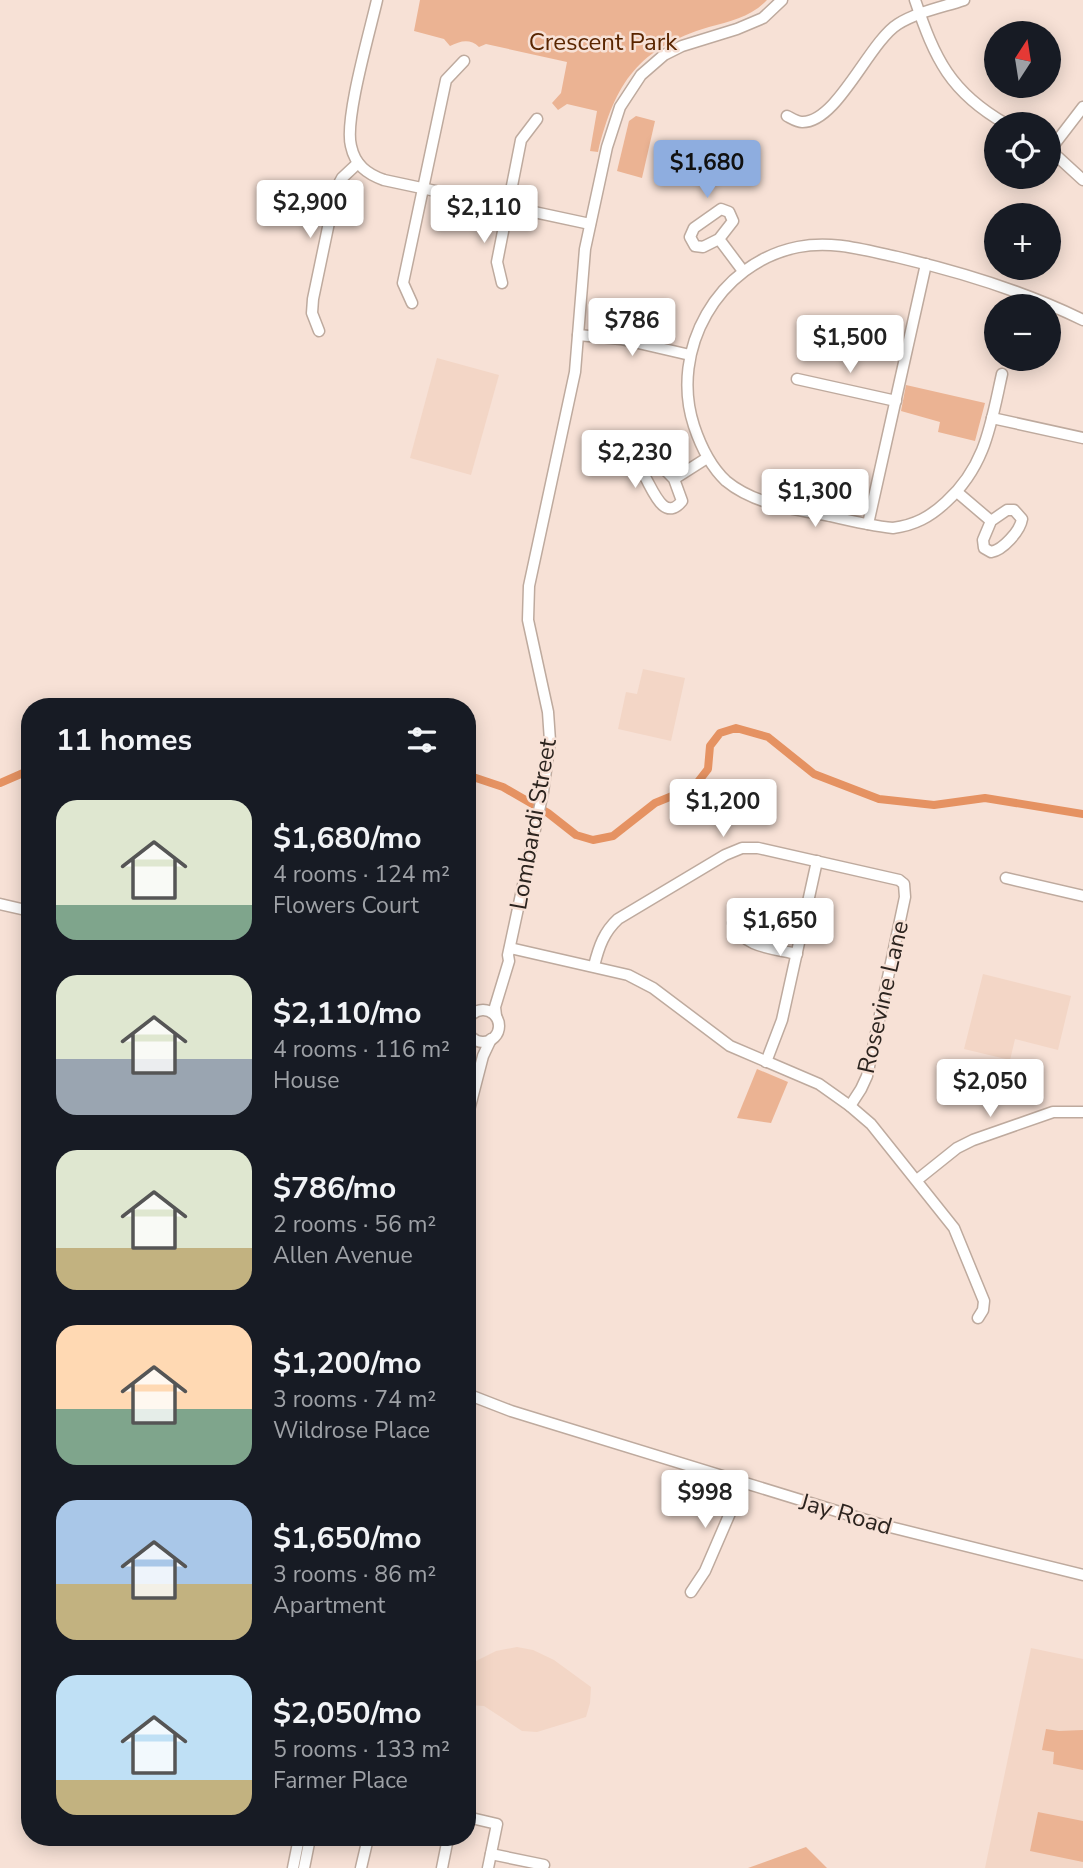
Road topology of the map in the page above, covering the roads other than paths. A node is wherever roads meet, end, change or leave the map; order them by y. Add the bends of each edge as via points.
1 (377, 0) edge
2 (782, 0) edge
3 (915, 0) edge
4 (964, 0) edge
5 (920, 15) junction
6 (464, 61) dead end
7 (1083, 107) edge
8 (988, 112) edge
9 (787, 116) dead end
10 (537, 119) dead end
11 (1061, 134) edge
12 (1061, 160) edge
13 (358, 163) junction
14 (1083, 180) edge
15 (424, 187) junction
16 (508, 205) junction
17 (590, 224) junction
18 (719, 239) junction
19 (926, 264) junction
20 (743, 271) junction
21 (502, 283) dead end
22 (412, 303) dead end
23 (1083, 320) edge
24 (319, 331) dead end
25 (578, 335) junction
26 (690, 355) junction
27 (1002, 373) dead end
28 (797, 379) dead end
29 (896, 401) junction
30 (992, 418) junction
31 (1083, 438) edge
32 (706, 457) junction
33 (674, 479) junction
34 (957, 492) junction
35 (991, 521) junction
36 (868, 524) junction
37 (817, 861) junction
38 (1006, 877) dead end
39 (1083, 896) edge
40 (0, 904) edge
41 (21, 909) edge
42 (733, 923) dead end
43 (509, 952) junction
44 (797, 954) junction
45 (594, 966) junction
46 (476, 1009) edge
47 (476, 1011) edge
48 (496, 1016) junction
49 (476, 1037) edge
50 (492, 1039) junction
51 (766, 1062) junction
52 (476, 1080) edge
53 (849, 1105) junction
54 (1083, 1112) edge
55 (917, 1180) junction
56 (978, 1318) dead end
57 (476, 1393) edge
58 (476, 1397) edge
59 (492, 1403) junction
60 (743, 1483) junction
61 (1083, 1574) edge
62 (691, 1592) dead end
63 (476, 1819) edge
64 (297, 1846) edge
65 (308, 1846) edge
66 (366, 1846) edge
67 (446, 1846) edge
68 (491, 1854) junction
69 (544, 1865) dead end
70 (293, 1868) edge
71 (304, 1868) edge
72 (362, 1868) edge
73 (442, 1868) edge
74 (488, 1868) edge

1 - 13 street via 350,122 351,148
2 - 17 street, Lombardi Street via 763,18 682,46 641,75 612,126
3 - 5 street
4 - 5 street
5 - 8 street via 940,63 971,101
5 - 9 street via 884,36 826,110 801,122
6 - 15 street via 446,80
7 - 11 street
10 - 16 street via 521,140
12 - 14 street
13 - 15 street via 384,180
13 - 24 street via 336,189 313,299 312,313
15 - 16 street
15 - 22 street via 403,283
16 - 17 street
16 - 21 street via 497,262
17 - 25 street, Lombardi Street
18 - 18 street via 733,221 729,212 721,209 694,228 690,237 691,243 703,247
18 - 20 street
19 - 20 street via 840,245 814,245 783,251
19 - 23 street via 1008,288
19 - 29 street
20 - 26 street via 710,307
25 - 26 street
25 - 43 street, Lombardi Street via 575,372 528,603 550,725 549,758
26 - 32 street via 686,385
27 - 30 street
28 - 29 street
29 - 36 street
30 - 31 street
30 - 34 street via 979,461
32 - 33 street
32 - 36 street via 725,480 757,499
33 - 33 street via 660,466 652,465 644,475 663,507 669,509 682,501
34 - 35 street
34 - 36 street via 930,516 908,526
35 - 35 street via 1007,510 1014,510 1022,519 999,551 992,552 983,540
37 - 44 street
37 - 45 street via 758,848 725,855 618,919 600,943
37 - 53 street, Rosevine Lane via 892,877 904,884 867,1076
38 - 39 street
40 - 41 street
42 - 44 street via 746,941
43 - 45 street
43 - 46 street, Lombardi Street via 492,996
43 - 48 street, Lombardi Street
44 - 51 street via 782,1020
45 - 51 street via 653,988 730,1046
47 - 48 street
48 - 50 street via 499,1028
49 - 50 street
50 - 52 street
51 - 53 street via 819,1084
53 - 55 street via 871,1124
54 - 55 street via 1053,1112 972,1140
55 - 56 street via 954,1228 965,1251 984,1301
57 - 59 street, Jay Road
58 - 59 street, Jay Road
59 - 60 street, Jay Road
60 - 61 street, Jay Road via 883,1525
60 - 62 street via 705,1571
63 - 68 street via 498,1824
64 - 70 street
65 - 71 street
66 - 72 street
67 - 73 street
68 - 69 street
68 - 74 street

